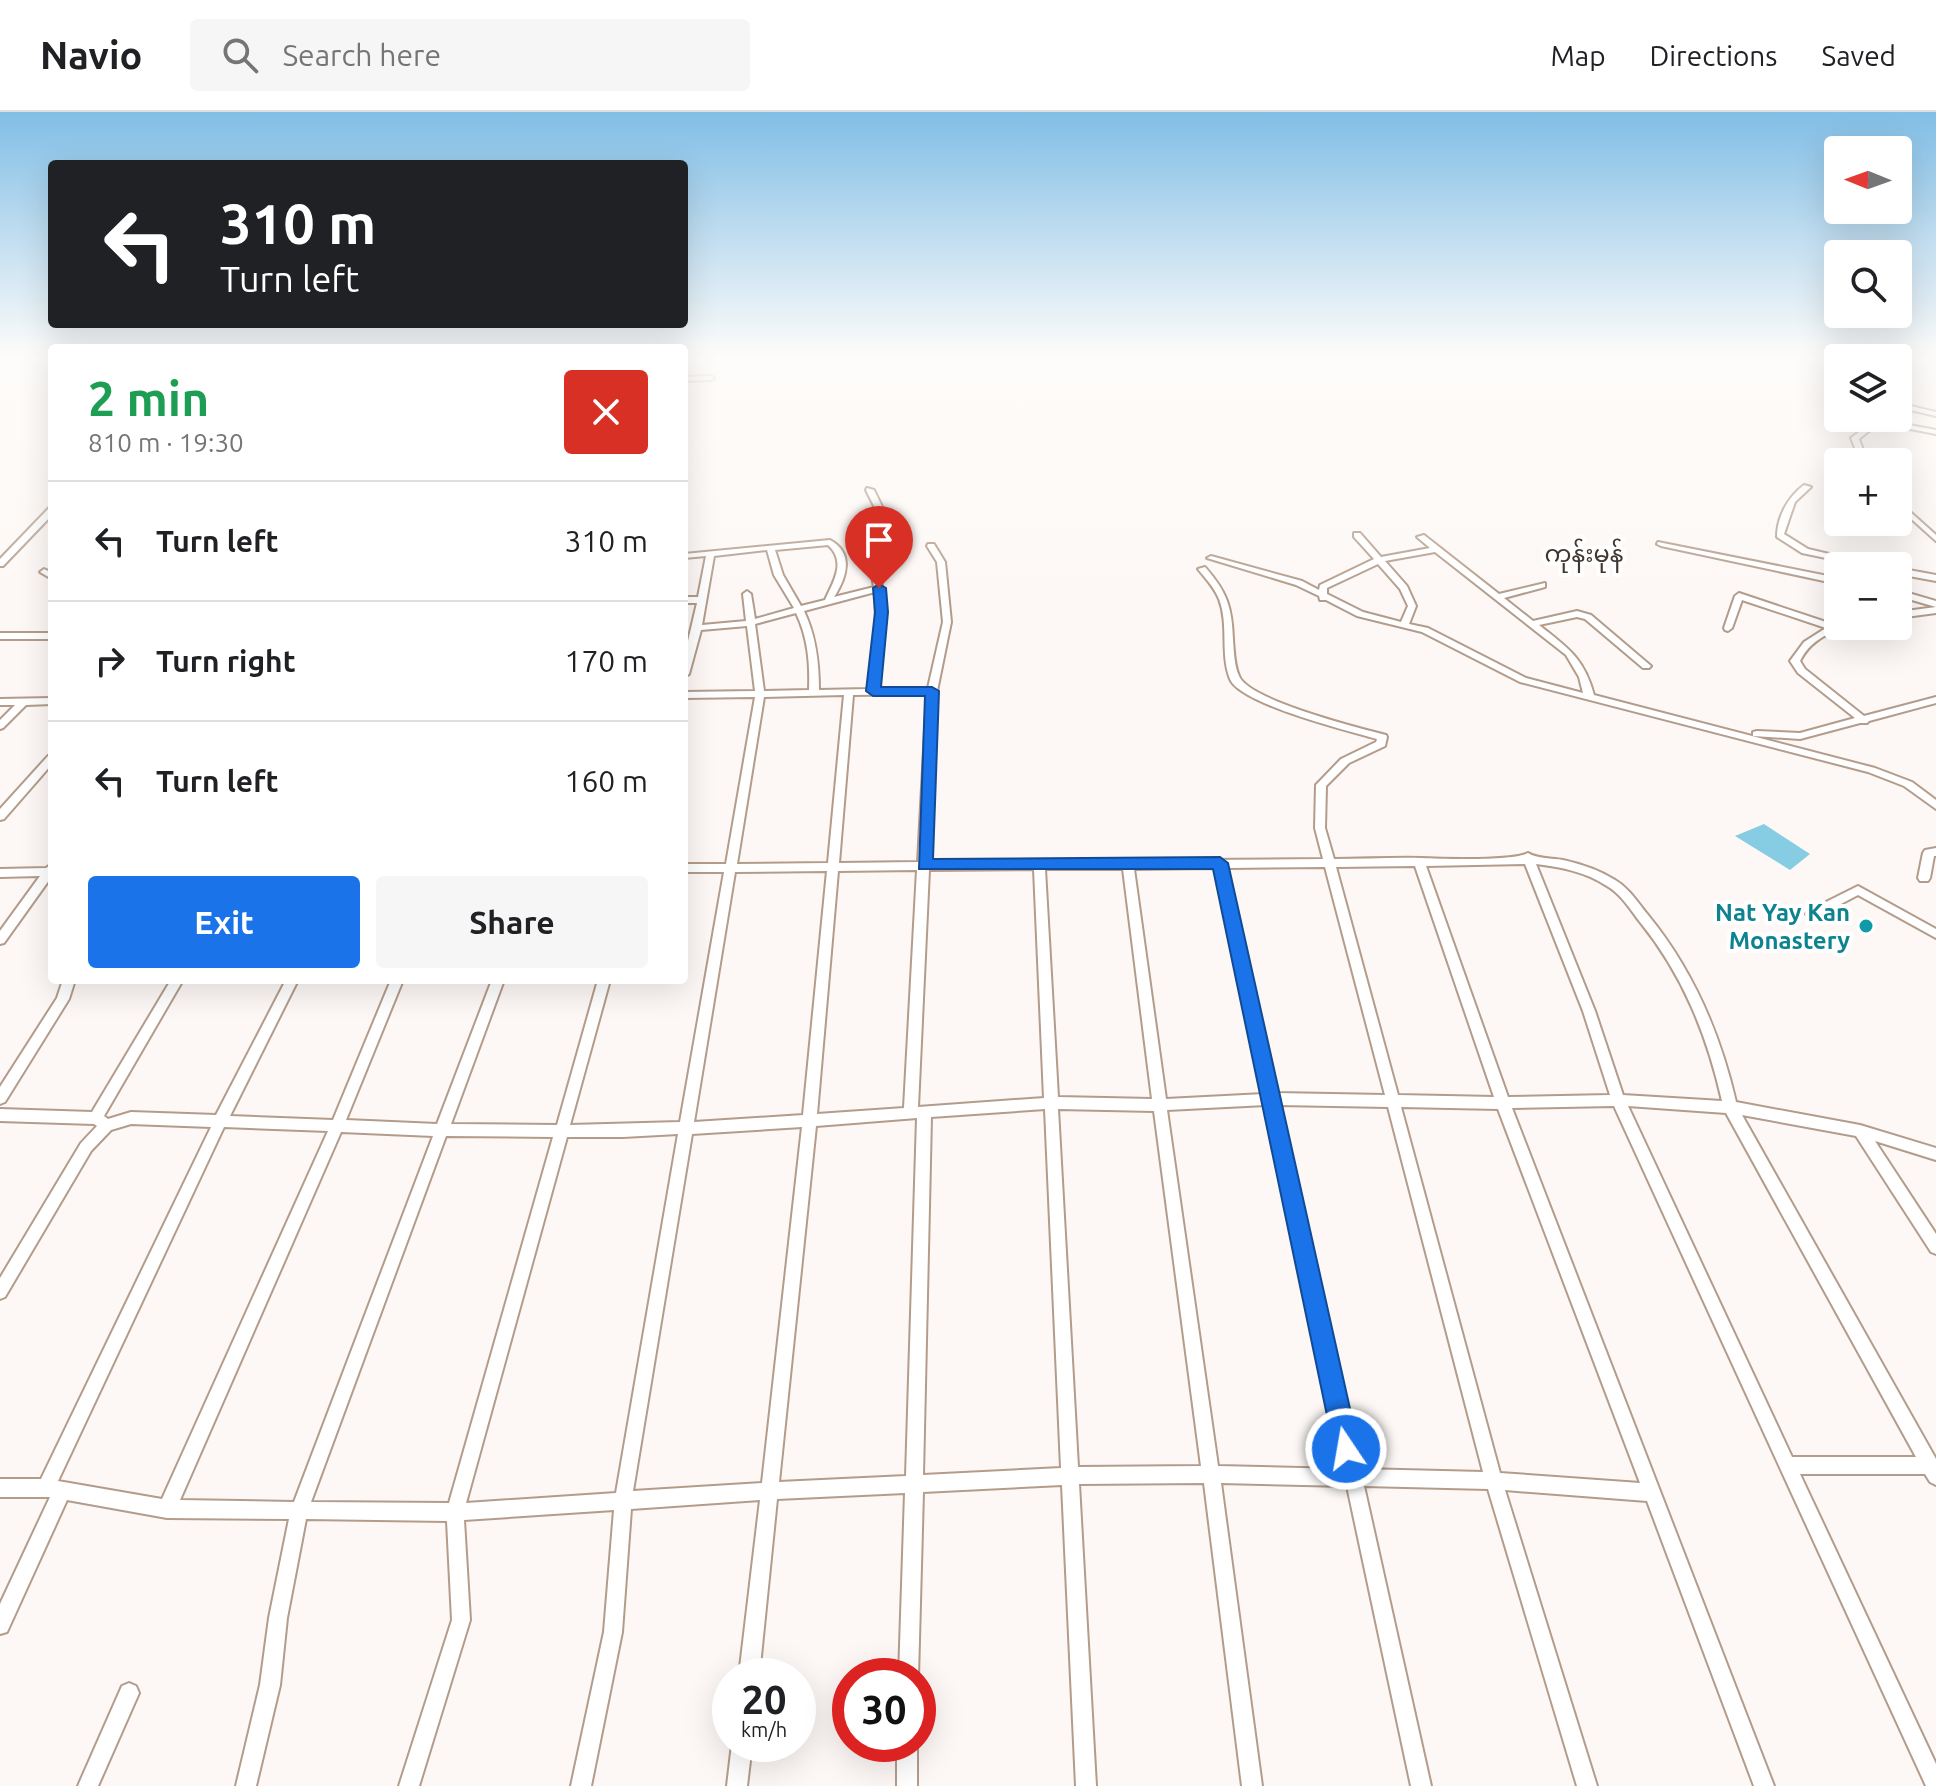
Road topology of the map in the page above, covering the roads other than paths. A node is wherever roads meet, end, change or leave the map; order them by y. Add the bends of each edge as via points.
1 (1807, 487) dead end
2 (870, 490) dead end
3 (48, 514) edge
4 (1912, 516) edge
5 (1357, 535) dead end
6 (1421, 537) dead end
7 (1936, 539) edge
8 (1661, 544) dead end
9 (931, 546) dead end
10 (1437, 549) junction
11 (771, 550) junction
12 (1824, 555) edge
13 (688, 556) edge
14 (710, 556) junction
15 (1211, 558) dead end
16 (1379, 560) junction
17 (0, 564) edge
18 (1202, 569) dead end
19 (1912, 574) edge
20 (1824, 578) edge
21 (1936, 578) edge
22 (1542, 585) dead end
23 (879, 588) junction
24 (747, 594) dead end
25 (1500, 596) junction
26 (1323, 598) junction
27 (1912, 598) edge
28 (829, 599) junction
29 (688, 600) edge
30 (701, 600) junction
31 (1936, 607) edge
32 (798, 608) junction
33 (1912, 612) edge
34 (749, 623) junction
35 (1535, 623) junction
36 (1824, 623) edge
37 (1404, 626) junction
38 (697, 628) junction
39 (1728, 628) dead end
40 (1824, 634) edge
41 (0, 636) edge
42 (48, 636) edge
43 (688, 660) edge
44 (1646, 666) dead end
45 (873, 691) junction
46 (932, 691) junction
47 (849, 692) junction
48 (814, 693) junction
49 (760, 694) junction
50 (688, 695) edge
51 (1589, 696) junction
52 (1936, 700) edge
53 (48, 701) edge
54 (0, 702) edge
55 (23, 702) junction
56 (1864, 721) junction
57 (0, 726) edge
58 (1730, 732) junction
59 (48, 762) edge
60 (1936, 805) edge
61 (0, 816) edge
62 (1936, 852) edge
63 (1528, 857) junction
64 (1419, 861) junction
65 (1331, 862) junction
66 (1220, 863) junction
67 (1039, 864) junction
68 (1128, 864) junction
69 (925, 865) junction
70 (831, 866) junction
71 (732, 867) junction
72 (688, 868) edge
73 (48, 871) edge
74 (0, 873) edge
75 (48, 875) edge
76 (1924, 878) dead end
77 (1812, 914) dead end
78 (1936, 934) edge
79 (0, 940) edge
80 (68, 984) edge
81 (175, 984) edge
82 (290, 984) edge
83 (395, 984) edge
84 (497, 984) edge
85 (603, 984) edge
86 (0, 1098) edge
87 (1269, 1099) junction
88 (1394, 1100) junction
89 (1618, 1100) junction
90 (1049, 1103) junction
91 (1503, 1103) junction
92 (1158, 1105) junction
93 (1730, 1107) junction
94 (918, 1112) junction
95 (0, 1115) edge
96 (810, 1118) junction
97 (221, 1120) junction
98 (102, 1121) junction
99 (337, 1126) junction
100 (687, 1129) junction
101 (444, 1130) junction
102 (562, 1130) junction
103 (1860, 1131) junction
104 (1936, 1154) edge
105 (1936, 1247) edge
106 (0, 1292) edge
107 (1788, 1466) junction
108 (1933, 1471) edge
109 (1213, 1474) junction
110 (1072, 1476) junction
111 (1353, 1478) junction
112 (1494, 1481) junction
113 (913, 1486) junction
114 (0, 1488) edge
115 (54, 1489) junction
116 (768, 1491) junction
117 (1652, 1493) junction
118 (623, 1500) junction
119 (167, 1509) junction
120 (299, 1511) junction
121 (455, 1512) junction
122 (0, 1625) edge
123 (751, 1658) edge
124 (909, 1658) edge
125 (129, 1693) dead end
126 (740, 1762) edge
127 (907, 1762) edge
128 (88, 1786) edge
129 (246, 1786) edge
130 (409, 1786) edge
131 (581, 1786) edge
132 (737, 1786) edge
133 (907, 1786) edge
134 (1086, 1786) edge
135 (1252, 1786) edge
136 (1421, 1786) edge
137 (1587, 1786) edge
138 (1764, 1786) edge
139 (1936, 1786) edge

1 - 12 street via 1785,513 1780,535 1805,551
2 - 23 street via 886,523 870,529
3 - 17 street
4 - 7 street
5 - 16 street
6 - 10 street
8 - 20 street
9 - 46 street via 941,562 947,622
10 - 16 street
10 - 25 street
11 - 14 street
11 - 28 street via 835,544 843,572
11 - 32 street via 777,576
13 - 14 street
14 - 30 street
15 - 26 street via 1299,583
16 - 26 street via 1323,587
16 - 37 street via 1408,595 1412,606
18 - 65 street via 1221,589 1228,609 1235,681 1311,718 1382,735 1381,744 1345,761 1321,785 1320,828
19 - 21 street
22 - 25 street
23 - 28 street
23 - 45 street
24 - 34 street
25 - 35 street
26 - 37 street
27 - 31 street
28 - 32 street
29 - 30 street
30 - 38 street
31 - 33 street
32 - 34 street
32 - 48 street via 812,640
34 - 38 street
34 - 49 street
35 - 44 street via 1577,614 1588,617
35 - 51 street via 1569,653
36 - 39 street via 1739,596
37 - 51 street via 1425,630 1523,680
38 - 43 street
40 - 56 street via 1800,649 1795,661
41 - 42 street
45 - 46 street
45 - 47 street
46 - 69 street
47 - 48 street
47 - 70 street
48 - 49 street
49 - 50 street
49 - 71 street
51 - 58 street
52 - 56 street
53 - 55 street
54 - 55 street
55 - 57 street
56 - 58 street via 1800,736
58 - 60 street via 1871,770 1908,784
59 - 61 street
62 - 76 street via 1929,853
63 - 64 street
63 - 89 street
63 - 93 street via 1611,882 1656,931 1696,999 1721,1064
64 - 65 street
64 - 91 street
65 - 66 street
65 - 88 street
66 - 68 street
66 - 87 street
67 - 68 street
67 - 69 street
67 - 90 street
68 - 92 street
69 - 70 street
69 - 94 street
70 - 71 street
70 - 96 street
71 - 72 street
71 - 100 street
73 - 74 street
75 - 79 street
77 - 78 street via 1858,890
80 - 86 street
81 - 98 street
82 - 97 street
83 - 99 street
84 - 101 street
85 - 102 street
87 - 88 street
87 - 92 street
87 - 111 street
88 - 91 street
88 - 112 street
89 - 91 street
89 - 93 street
89 - 107 street
90 - 92 street
90 - 94 street
90 - 110 street
91 - 117 street
92 - 109 street
93 - 103 street
93 - 108 street
94 - 96 street
94 - 113 street
95 - 98 street
96 - 100 street
96 - 116 street
97 - 98 street
97 - 99 street
97 - 115 street
98 - 106 street
99 - 101 street
99 - 119 street
100 - 102 street
100 - 118 street
101 - 102 street
101 - 120 street
102 - 121 street
103 - 104 street
103 - 105 street
107 - 108 street
107 - 139 street
109 - 110 street
109 - 111 street
109 - 135 street
110 - 113 street
110 - 134 street
111 - 112 street
111 - 136 street
112 - 117 street
112 - 137 street
113 - 116 street
113 - 124 street
114 - 115 street
115 - 119 street
115 - 122 street
116 - 118 street
116 - 123 street
117 - 138 street
118 - 121 street
118 - 131 street via 613,1632
119 - 120 street
120 - 121 street
120 - 129 street via 270,1685
121 - 130 street via 461,1620
125 - 128 street
126 - 132 street
127 - 133 street

